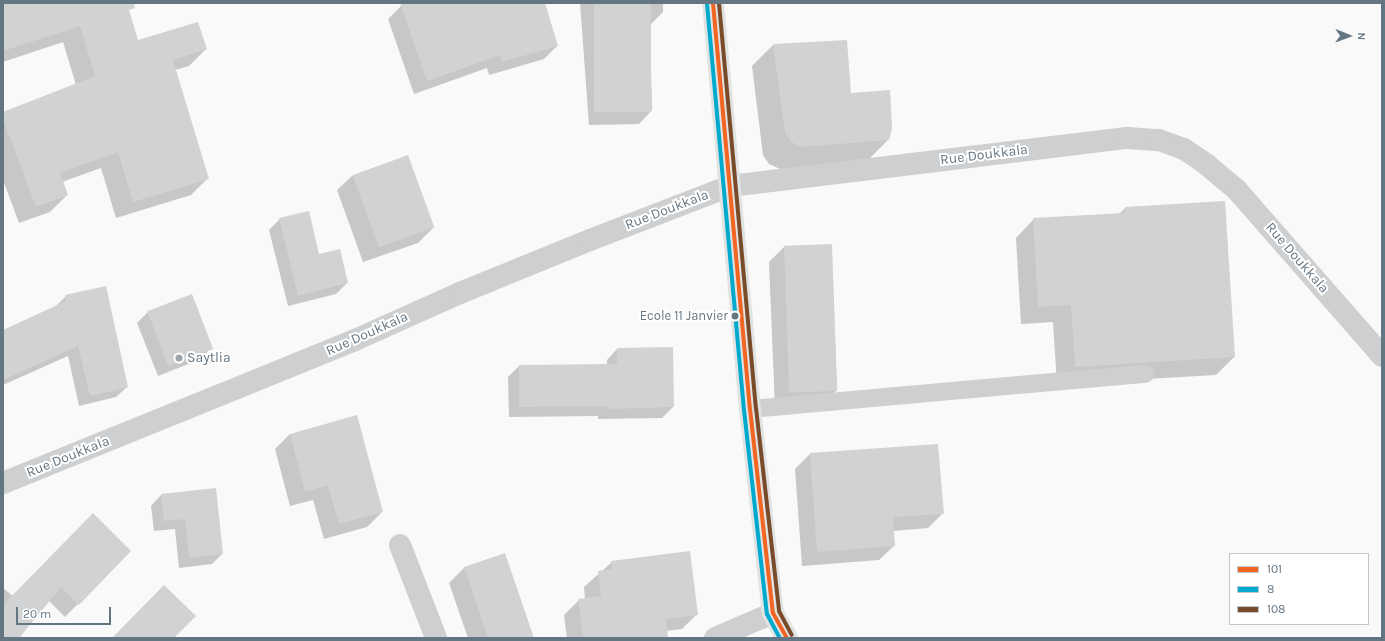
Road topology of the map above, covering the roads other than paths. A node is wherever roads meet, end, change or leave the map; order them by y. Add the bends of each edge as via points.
1 (712, 3) edge
2 (730, 186) junction
3 (1382, 356) edge
4 (1145, 374) dead end
5 (750, 409) junction
6 (3, 483) edge
7 (400, 545) dead end
8 (773, 613) junction
9 (436, 638) edge
10 (715, 638) edge
11 (787, 638) edge

1 - 2 main road
2 - 3 street, Rue Doukkala via 1127,138 1159,140 1184,148 1236,189
2 - 5 main road
2 - 6 street, Rue Doukkala via 460,293 355,340
4 - 5 lane
5 - 8 main road
7 - 9 street
8 - 10 street
8 - 11 main road

